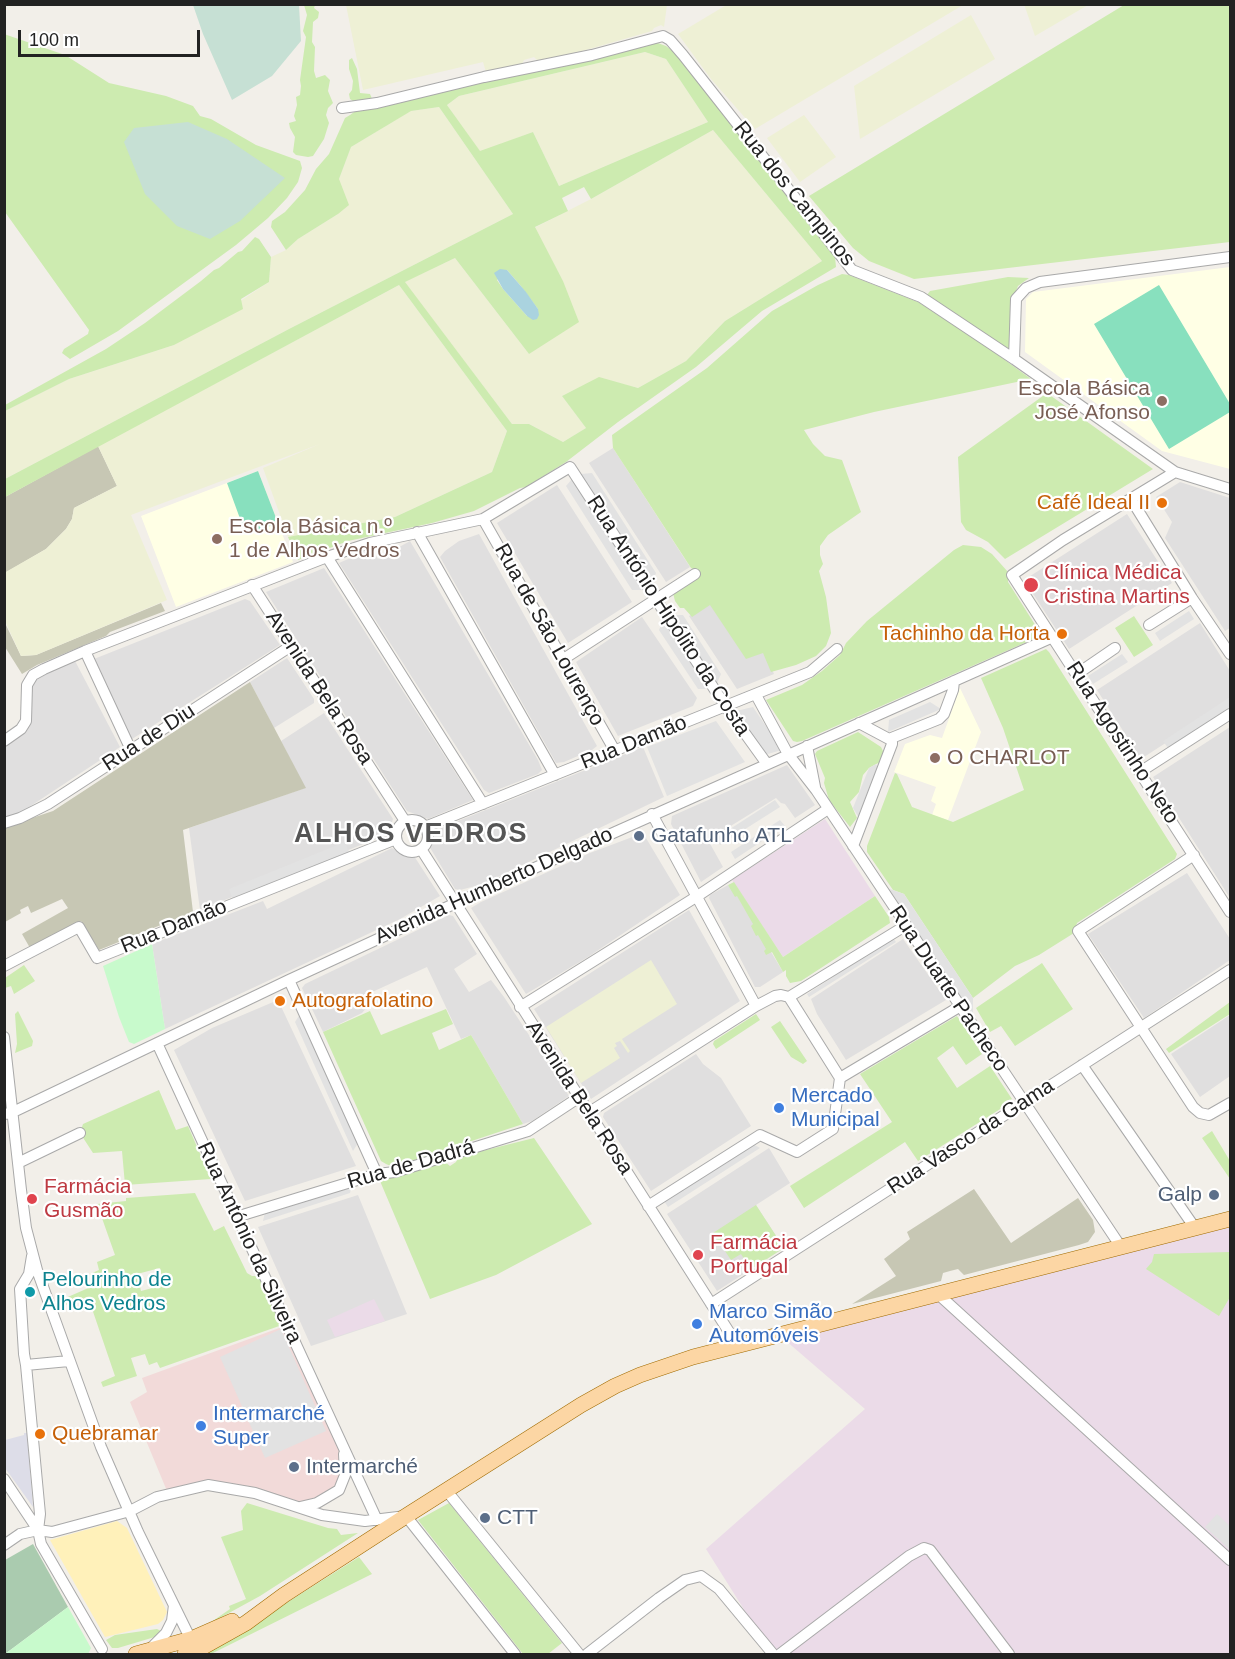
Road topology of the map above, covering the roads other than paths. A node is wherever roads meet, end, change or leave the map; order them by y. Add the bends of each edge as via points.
1 (342, 108) dead end
2 (1230, 257) edge
3 (1014, 359) junction
4 (1175, 472) junction
5 (1230, 489) edge
6 (1131, 499) junction
7 (483, 519) junction
8 (417, 532) junction
9 (327, 557) junction
10 (695, 574) dead end
11 (252, 585) junction
12 (1192, 598) junction
13 (656, 600) junction
14 (1149, 625) dead end
15 (1053, 637) junction
16 (291, 646) junction
17 (1229, 647) edge
18 (1115, 648) dead end
19 (837, 649) dead end
20 (85, 651) junction
21 (562, 660) junction
22 (1077, 674) junction
23 (954, 681) junction
24 (756, 694) junction
25 (726, 706) junction
26 (1230, 714) edge
27 (859, 723) junction
28 (892, 738) junction
29 (4, 741) edge
30 (807, 746) junction
31 (131, 750) junction
32 (615, 751) junction
33 (788, 754) junction
34 (767, 764) junction
35 (1140, 772) junction
36 (555, 775) junction
37 (816, 790) junction
38 (483, 804) junction
39 (828, 808) junction
40 (652, 814) junction
41 (405, 821) junction
42 (4, 823) edge
43 (425, 827) junction
44 (396, 839) junction
45 (853, 846) junction
46 (421, 849) junction
47 (1194, 855) junction
48 (696, 897) junction
49 (456, 903) junction
50 (1230, 912) edge
51 (905, 926) junction
52 (4, 966) edge
53 (1230, 970) edge
54 (289, 980) junction
55 (789, 997) junction
56 (756, 1006) junction
57 (520, 1007) junction
58 (959, 1007) junction
59 (1141, 1028) junction
60 (4, 1037) edge
61 (157, 1043) junction
62 (1082, 1065) junction
63 (840, 1078) junction
64 (578, 1098) junction
65 (1024, 1102) junction
66 (1230, 1103) edge
67 (588, 1113) junction
68 (8, 1114) edge
69 (80, 1133) dead end
70 (18, 1163) junction
71 (376, 1174) junction
72 (648, 1206) junction
73 (236, 1217) junction
74 (1230, 1219) edge
75 (1195, 1228) junction
76 (1121, 1247) junction
77 (33, 1252) junction
78 (938, 1294) junction
79 (711, 1304) junction
80 (738, 1346) junction
81 (69, 1361) junction
82 (26, 1365) junction
83 (341, 1442) junction
84 (4, 1479) edge
85 (446, 1490) junction
86 (299, 1508) junction
87 (130, 1510) junction
88 (406, 1516) junction
89 (377, 1520) junction
90 (38, 1530) junction
91 (4, 1545) edge
92 (1230, 1560) edge
93 (174, 1605) junction
94 (102, 1649) dead end
95 (192, 1650) edge
96 (140, 1654) edge
97 (514, 1654) edge
98 (579, 1654) edge
99 (587, 1654) edge
100 (773, 1654) edge
101 (780, 1654) edge
102 (1009, 1654) edge

1 - 3 street, Rua dos Campinos via 592,55 663,36 683,55 852,270 921,297
2 - 3 street via 1040,282 1026,288 1016,299
3 - 4 street, Rua dos Campinos
4 - 5 street, Rua dos Campinos
4 - 6 street
6 - 12 street
6 - 15 street, Rua Agostinho Neto via 1012,576
7 - 8 street
7 - 13 street, Rua António Hipólito da Costa via 570,467
7 - 21 street, Rua de São Lourenço
8 - 9 street
8 - 36 street
9 - 11 street
9 - 38 street
10 - 13 street
11 - 16 street, Avenida Bela Rosa
11 - 20 street
12 - 14 street
12 - 17 street
13 - 21 street
13 - 25 street, Rua António Hipólito da Costa
15 - 22 street, Rua Agostinho Neto
15 - 23 street, Avenida Humberto Delgado
16 - 31 street, Rua de Diu
16 - 41 street, Avenida Bela Rosa
18 - 22 street
19 - 24 street, Rua Damão via 810,672
20 - 29 street via 33,675 27,685 26,721
20 - 31 street
21 - 32 street, Rua de São Lourenço
22 - 35 street, Rua Agostinho Neto
23 - 27 street, Avenida Humberto Delgado
23 - 28 street via 942,716
24 - 25 street, Rua Damão
24 - 33 street, Rua Duarte Pacheco
25 - 32 street, Rua Damão
25 - 34 street, Rua António Hipólito da Costa
26 - 35 street
27 - 28 street via 886,739
27 - 30 street, Avenida Humberto Delgado
28 - 45 street
30 - 33 street, Avenida Humberto Delgado
30 - 37 street, Rua Duarte Pacheco
31 - 42 street, Rua de Diu via 48,804
32 - 36 street, Rua Damão
33 - 34 street, Avenida Humberto Delgado
33 - 37 street, Rua Duarte Pacheco
34 - 40 street, Avenida Humberto Delgado
35 - 47 street, Rua Agostinho Neto
36 - 38 street, Rua Damão
37 - 39 street, Rua Duarte Pacheco
38 - 43 street, Rua Damão
39 - 45 street, Rua Duarte Pacheco
39 - 48 street
40 - 48 street
40 - 49 street, Avenida Humberto Delgado
41 - 43 street via 418,821
41 - 44 street via 396,831
43 - 46 street via 428,837
44 - 46 street via 404,850
44 - 52 street, Rua Damão via 97,958 79,927
45 - 51 street, Rua Duarte Pacheco
46 - 49 street, Avenida Bela Rosa
47 - 50 street, Rua Agostinho Neto
47 - 59 street via 1078,931
48 - 56 street
48 - 57 street
49 - 54 street, Avenida Humberto Delgado
49 - 57 street, Avenida Bela Rosa
51 - 55 street
51 - 58 street, Rua Duarte Pacheco
53 - 59 street, Rua Vasco da Gama
54 - 61 street, Avenida Humberto Delgado
54 - 71 street
55 - 56 street via 775,996
55 - 63 street
56 - 67 street
57 - 64 street, Avenida Bela Rosa
58 - 63 street
58 - 65 street, Rua Duarte Pacheco
59 - 62 street, Rua Vasco da Gama
59 - 66 street via 1200,1113 1209,1115
60 - 68 street
61 - 68 street, Avenida Humberto Delgado
61 - 73 street, Rua António da Silveira
62 - 65 street, Rua Vasco da Gama
62 - 75 street
63 - 72 street via 833,1129 797,1152 760,1135
64 - 67 street, Avenida Bela Rosa
64 - 71 street, Rua de Dadrá via 528,1131 395,1172
65 - 76 street, Rua Duarte Pacheco
65 - 79 street, Rua Vasco da Gama
67 - 72 street, Avenida Bela Rosa
68 - 70 street
69 - 70 street
70 - 77 street
71 - 73 street, Rua de Dadrá
72 - 79 street, Avenida Bela Rosa
73 - 83 street, Rua António da Silveira
74 - 75 main road
75 - 76 main road
76 - 78 main road
77 - 81 street
77 - 82 street via 29,1274 20,1289
78 - 80 main road
78 - 92 street
79 - 80 street, Avenida Bela Rosa
80 - 85 main road via 666,1365 615,1386
81 - 82 street
81 - 87 street
82 - 90 street via 40,1515
83 - 86 street, Rua António da Silveira via 346,1460 339,1490
83 - 89 street, Rua António da Silveira
84 - 90 street
85 - 88 main road
85 - 98 street
86 - 87 street via 255,1493 208,1485 157,1497
86 - 89 street via 322,1515
87 - 90 street via 52,1532
87 - 93 street
88 - 89 street
88 - 95 main road
88 - 97 street
90 - 91 street via 20,1534
90 - 94 street via 41,1544
93 - 95 street
93 - 96 street via 166,1632
95 - 96 main road
99 - 100 street via 685,1580 701,1576 719,1589
101 - 102 street via 924,1548 930,1550

